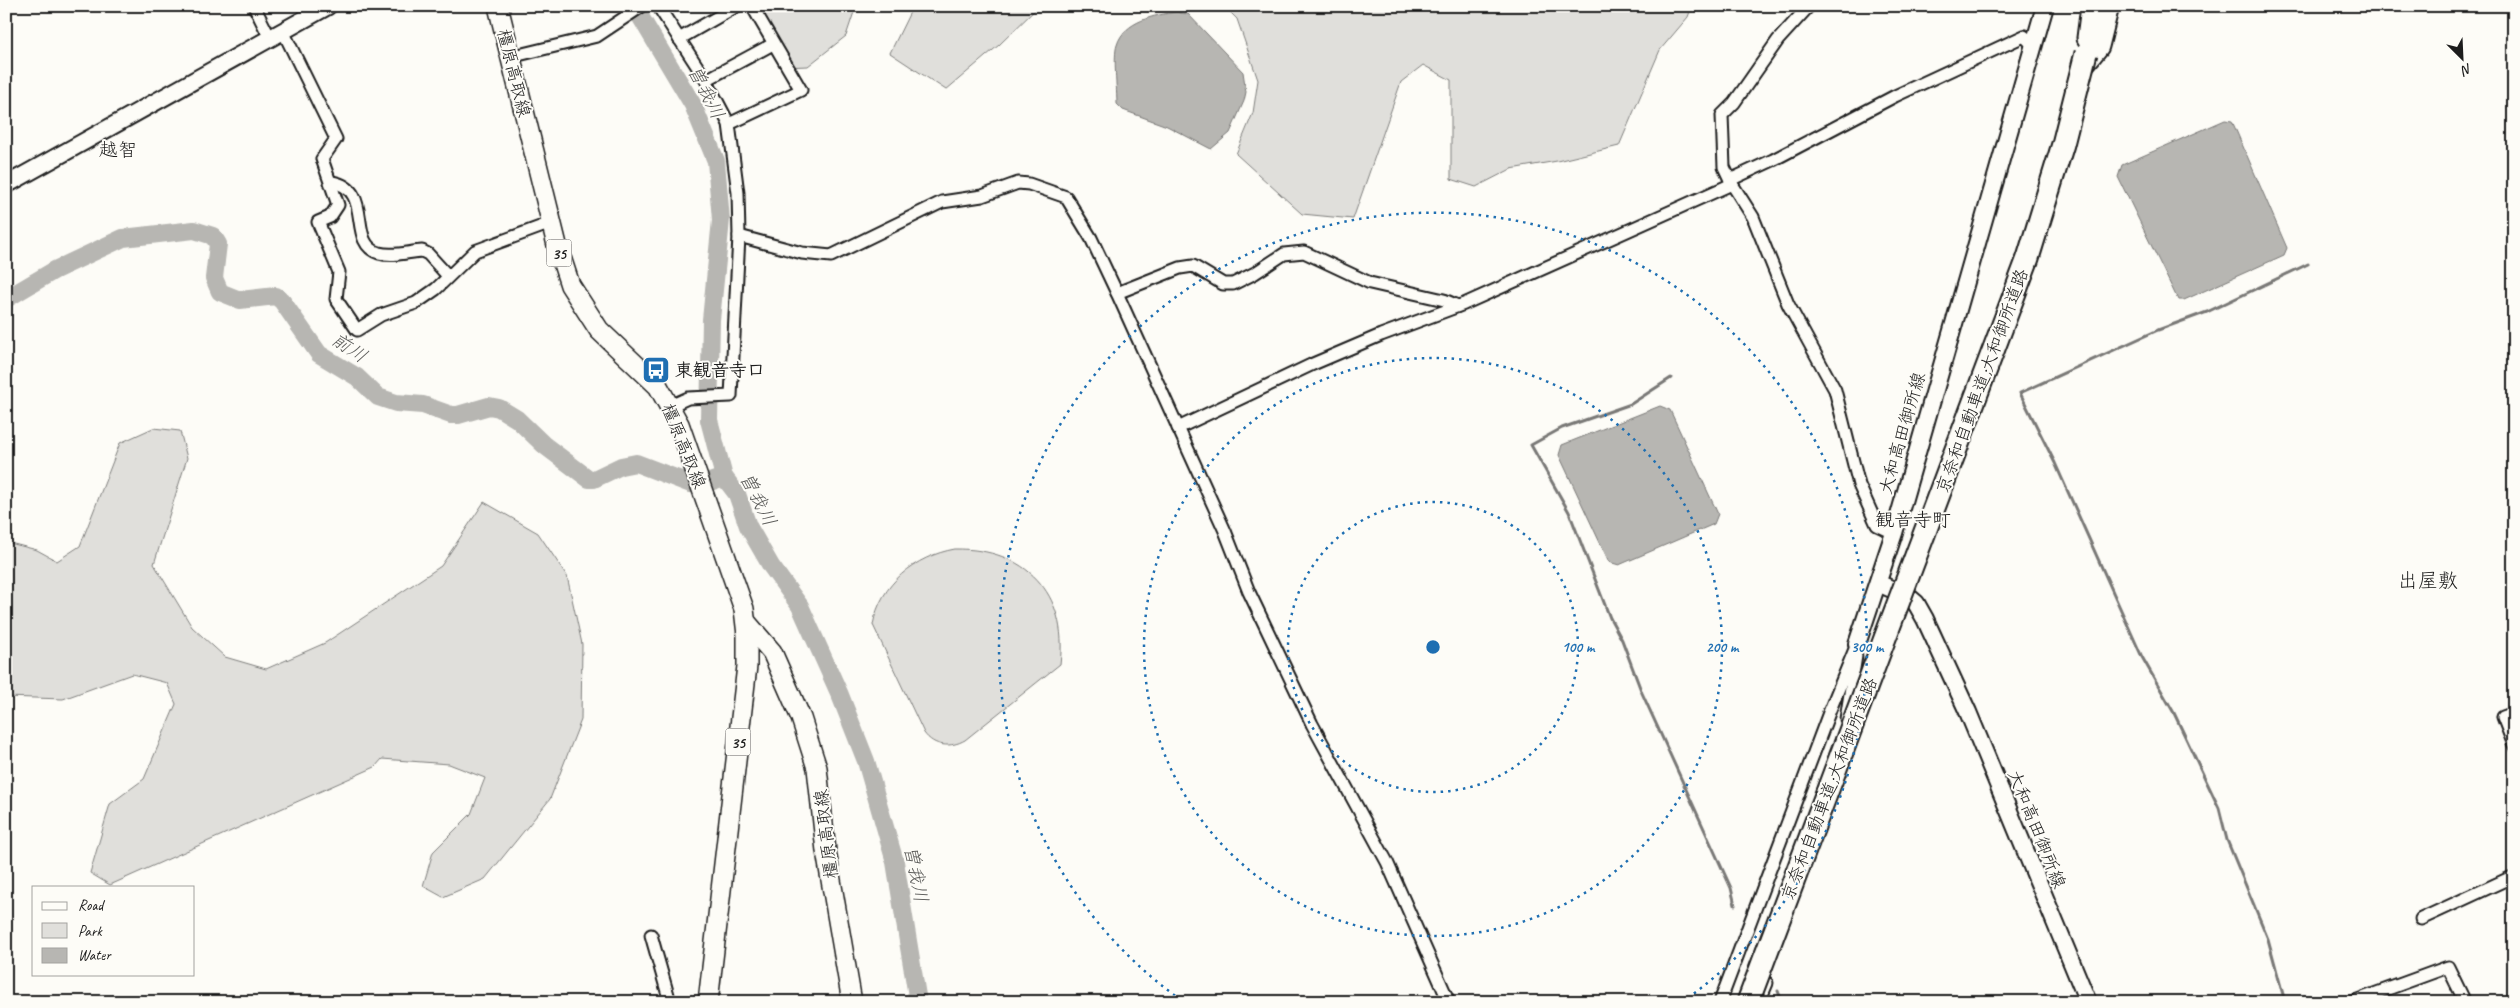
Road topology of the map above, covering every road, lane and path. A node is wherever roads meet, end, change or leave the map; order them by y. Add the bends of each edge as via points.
1 (254, 6) edge
2 (328, 6) edge
3 (498, 6) edge
4 (642, 6) edge
5 (658, 6) edge
6 (737, 6) edge
7 (752, 6) edge
8 (1809, 6) edge
9 (2045, 6) edge
10 (2092, 6) edge
11 (2097, 6) edge
12 (2108, 6) edge
13 (276, 34) junction
14 (679, 39) junction
15 (773, 44) junction
16 (2036, 46) junction
17 (2088, 56) junction
18 (510, 57) junction
19 (706, 80) junction
20 (729, 124) junction
21 (332, 182) junction
22 (1731, 182) junction
23 (6, 185) edge
24 (551, 223) junction
25 (739, 236) junction
26 (448, 276) junction
27 (1117, 294) junction
28 (1458, 306) junction
29 (670, 406) junction
30 (1178, 428) junction
31 (1894, 533) junction
32 (1878, 583) junction
33 (747, 623) junction
34 (1857, 644) junction
35 (2514, 713) edge
36 (2514, 745) edge
37 (2514, 876) edge
38 (2421, 919) dead end
39 (651, 935) dead end
40 (670, 1002) edge
41 (708, 1002) edge
42 (852, 1002) edge
43 (1449, 1002) edge
44 (1720, 1002) edge
45 (1748, 1002) edge
46 (1760, 1002) edge
47 (2088, 1002) edge
48 (2352, 1002) edge
49 (2465, 1002) edge

1 - 13 street
2 - 13 main road
3 - 18 main road, 橿原高取線 / 35
4 - 18 street via 597,36
5 - 14 street
6 - 14 street
7 - 15 street
8 - 22 street via 1778,40 1722,115 1722,154
9 - 16 main road, 大和高田御所線
10 - 17 highway
11 - 17 highway, 京奈和自動車道;大和御所道路
12 - 17 highway via 2098,46
13 - 21 street via 336,139 322,159
13 - 23 main road
14 - 19 street
15 - 19 street
15 - 20 street via 801,90
16 - 22 street via 2024,36 1895,96
16 - 31 main road, 大和高田御所線
17 - 45 highway, 京奈和自動車道;大和御所道路, bridge via 2028,258
18 - 24 main road, 橿原高取線 / 35
19 - 20 street
20 - 25 street via 738,193
21 - 26 street via 343,184 354,192 364,238 373,250 381,254 422,251
21 - 26 street via 338,205 330,217 318,222 339,272 336,299 358,330 381,314 416,303
22 - 28 street via 1614,239
22 - 31 street via 1754,217 1788,304 1835,390 1859,486 1877,525
24 - 26 street via 475,251
24 - 29 main road, 橿原高取線 / 35 via 570,284 588,315 599,330 654,382
25 - 27 street via 802,253 831,256 942,202 982,196 1018,183 1029,184 1066,197 1091,238
25 - 29 street via 731,396 688,398
27 - 28 street via 1180,268 1193,266 1223,284 1233,284 1255,274 1284,254 1304,252 1370,283
27 - 30 street
28 - 30 street via 1313,364
29 - 33 main road, 橿原高取線 / 35 via 739,592
30 - 43 street via 1253,601 1312,724 1388,862
31 - 32 main road, 大和高田御所線
32 - 34 main road
32 - 47 main road, 大和高田御所線 via 1909,597 1925,620 1968,712
33 - 41 main road, 橿原高取線 / 35 via 747,666
33 - 42 main road, 橿原高取線 / 35 via 772,652 817,768 826,851
34 - 44 street
34 - 46 street via 1852,690 1825,824
35 - 36 street via 2503,717
37 - 38 street
39 - 40 street
48 - 49 street via 2448,967

